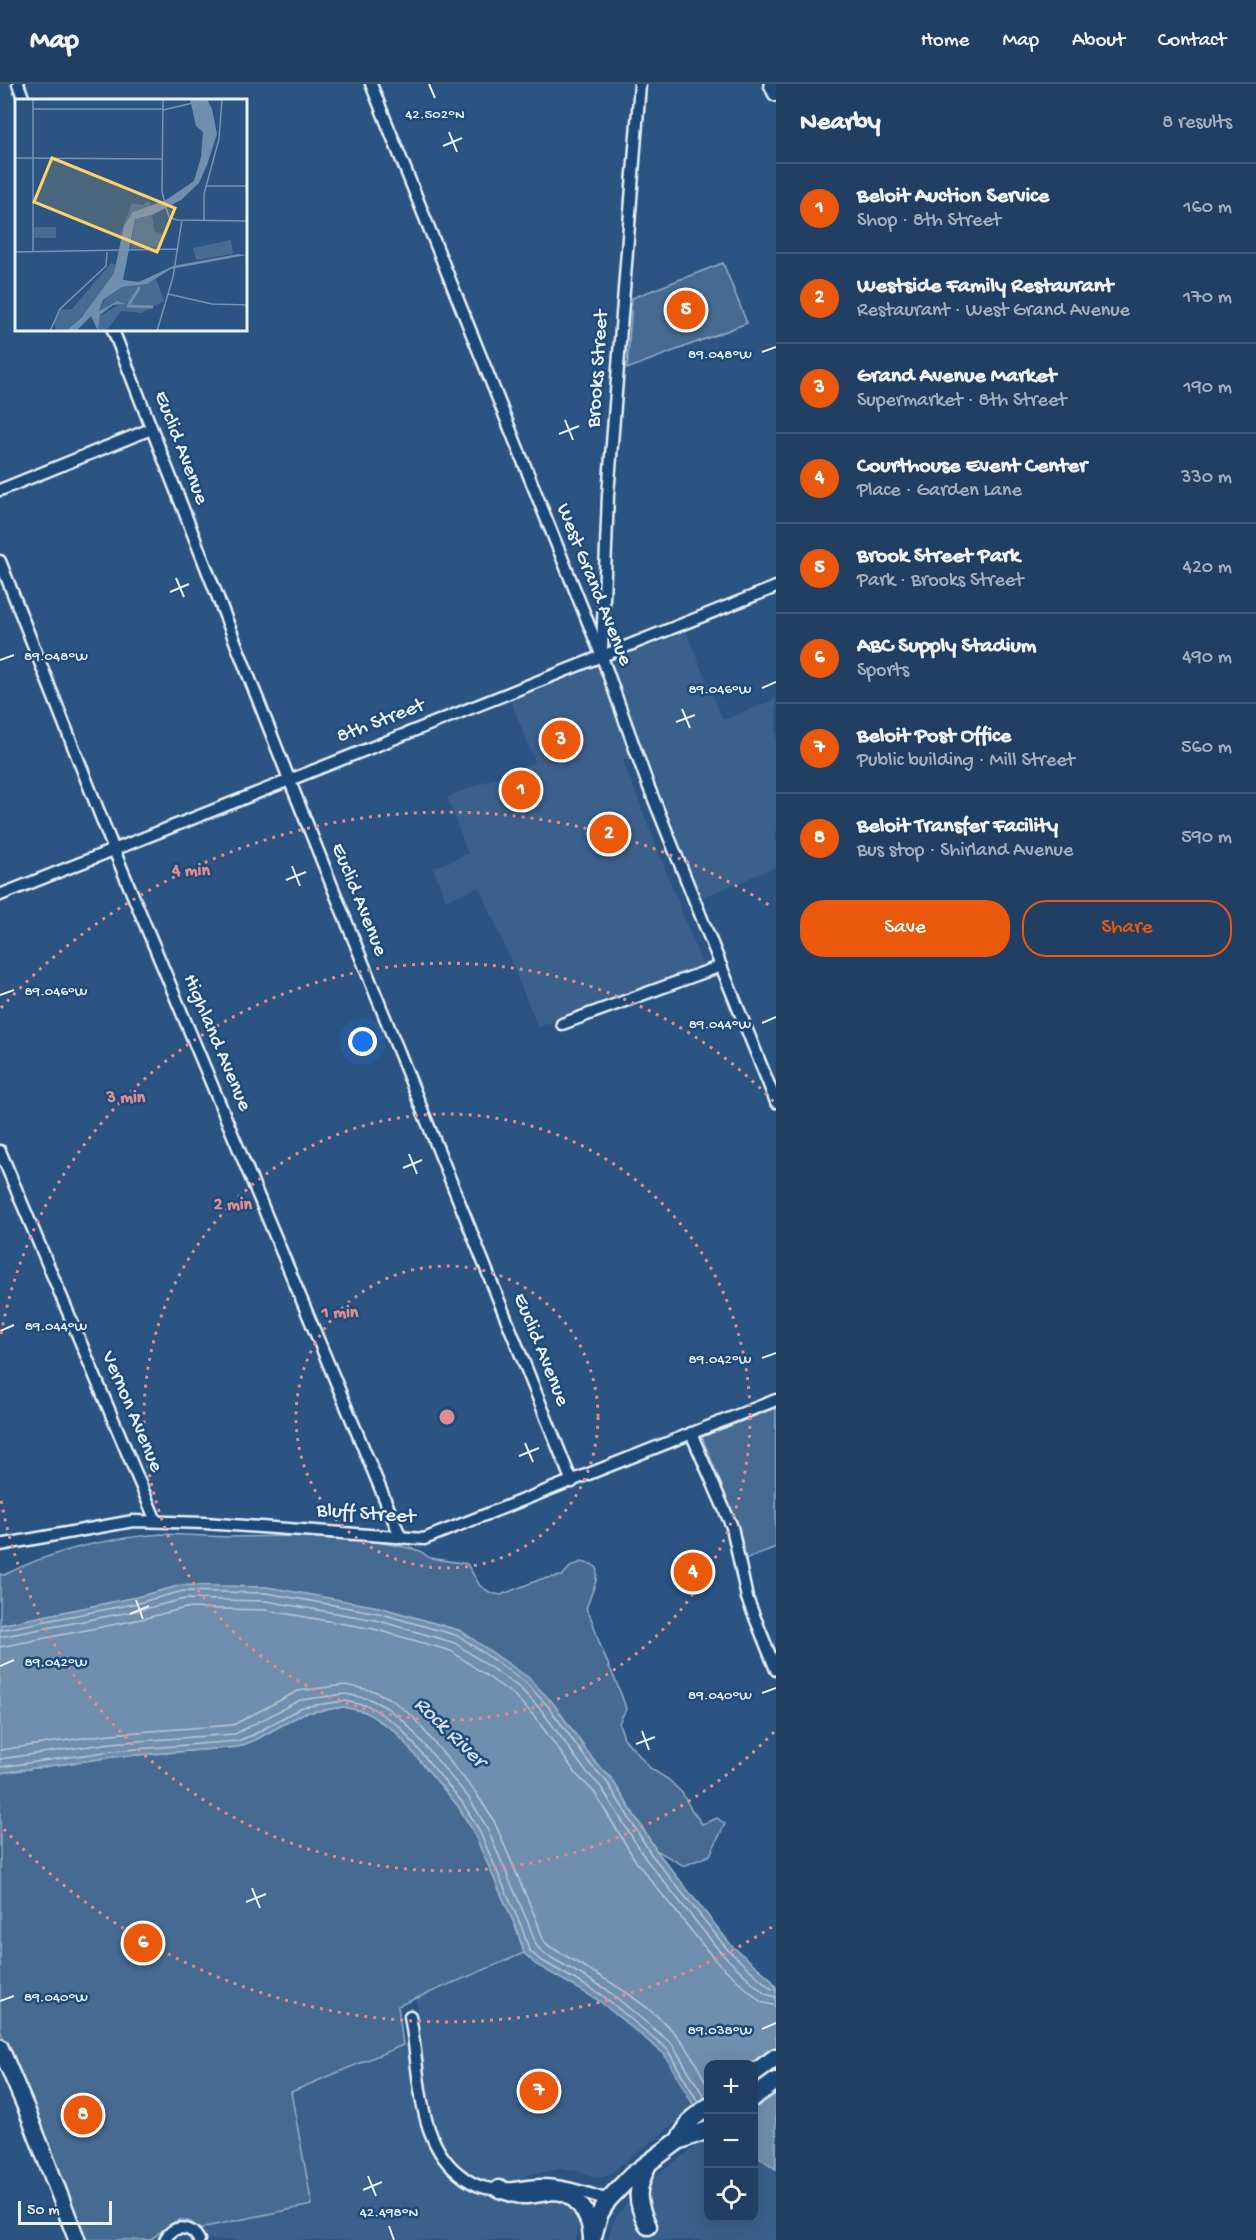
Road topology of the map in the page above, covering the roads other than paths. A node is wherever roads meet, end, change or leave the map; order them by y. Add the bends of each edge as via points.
1 (18, 84) edge
2 (371, 84) edge
3 (640, 84) edge
4 (772, 84) edge
5 (776, 93) edge
6 (24, 99) edge
7 (114, 332) edge
8 (152, 429) junction
9 (0, 490) edge
10 (0, 561) edge
11 (776, 588) edge
12 (602, 657) junction
13 (289, 779) junction
14 (114, 850) junction
15 (0, 896) edge
16 (721, 966) junction
17 (562, 1024) dead end
18 (776, 1102) edge
19 (0, 1151) edge
20 (776, 1400) edge
21 (692, 1433) junction
22 (572, 1482) junction
23 (156, 1521) junction
24 (400, 1538) junction
25 (0, 1545) edge
26 (776, 1670) edge
27 (410, 2016) dead end
28 (0, 2046) edge
29 (776, 2057) edge
30 (758, 2070) edge
31 (776, 2081) edge
32 (758, 2094) edge
33 (704, 2110) edge
34 (704, 2133) edge
35 (678, 2141) junction
36 (650, 2160) junction
37 (492, 2189) junction
38 (608, 2200) junction
39 (648, 2226) dead end
40 (164, 2239) edge
41 (592, 2239) edge
42 (77, 2240) edge
43 (199, 2240) edge

1 - 6 street
2 - 12 street, West Grand Avenue
3 - 12 street, Brooks Street via 608,495
4 - 5 street
7 - 8 street, Euclid Avenue
8 - 9 street
8 - 13 street, Euclid Avenue
10 - 14 street, Highland Avenue
11 - 12 street, 8th Street
12 - 13 street, 8th Street
12 - 16 street, West Grand Avenue via 648,785
13 - 14 street, 8th Street
13 - 22 street, Euclid Avenue
14 - 15 street, 8th Street
14 - 24 street, Highland Avenue
16 - 17 street
16 - 18 street, West Grand Avenue
19 - 23 street, Vernon Avenue
20 - 21 street, Bluff Street
21 - 22 street, Bluff Street
21 - 26 street via 732,1527 744,1590
22 - 24 street, Bluff Street via 433,1537
23 - 24 street, Bluff Street
23 - 25 street, Bluff Street via 132,1521
27 - 37 street via 426,2121 436,2149 468,2181
28 - 42 street
29 - 30 main road
31 - 32 main road
33 - 35 main road via 693,2118
34 - 35 main road
35 - 36 main road
36 - 38 main road
36 - 39 main road via 638,2193
37 - 38 street via 568,2187
37 - 41 main road via 523,2195 556,2191 568,2195 586,2214
38 - 41 main road
40 - 43 street via 180,2228 192,2230

